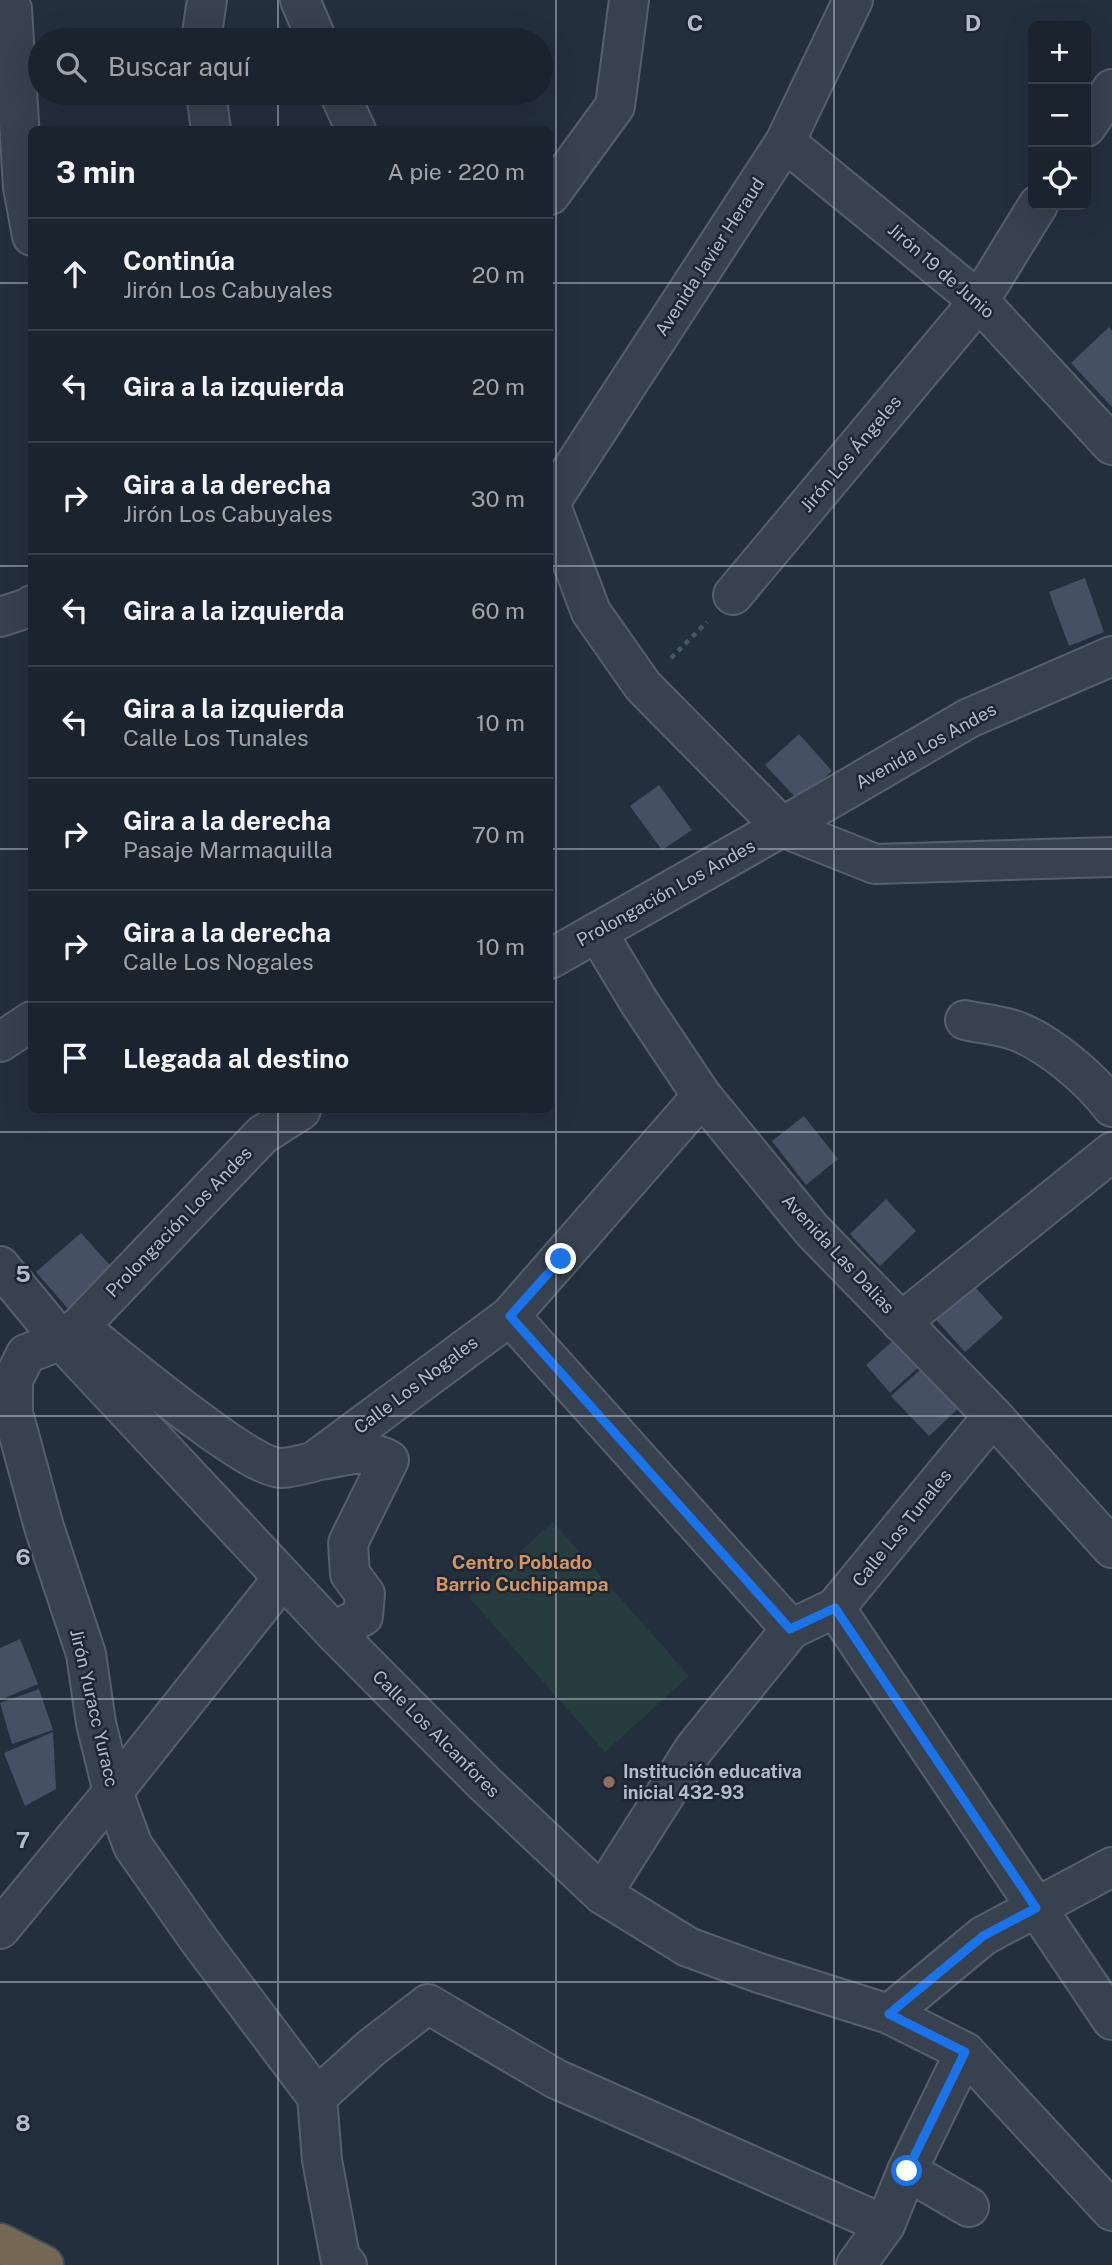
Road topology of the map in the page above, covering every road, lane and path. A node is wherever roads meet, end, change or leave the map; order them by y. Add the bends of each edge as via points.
1 (207, 0) edge
2 (300, 0) edge
3 (629, 0) edge
4 (853, 0) edge
5 (11, 4) edge
6 (203, 28) edge
7 (312, 28) edge
8 (1112, 89) edge
9 (208, 105) edge
10 (345, 105) edge
11 (1091, 120) edge
12 (210, 126) edge
13 (354, 126) edge
14 (785, 142) junction
15 (553, 191) edge
16 (1035, 210) edge
17 (28, 214) edge
18 (979, 301) junction
19 (1112, 445) edge
20 (553, 498) edge
21 (553, 511) edge
22 (733, 595) joint
23 (28, 608) edge
24 (0, 617) edge
25 (1112, 656) edge
26 (643, 686) junction
27 (782, 827) junction
28 (1112, 856) edge
29 (597, 932) junction
30 (553, 957) edge
31 (965, 1020) dead end
32 (28, 1024) edge
33 (0, 1042) edge
34 (702, 1096) junction
35 (1112, 1107) edge
36 (289, 1113) edge
37 (253, 1122) edge
38 (1112, 1152) edge
39 (0, 1266) edge
40 (510, 1316) junction
41 (901, 1322) junction
42 (70, 1333) junction
43 (993, 1416) junction
44 (313, 1462) junction
45 (1112, 1548) edge
46 (283, 1577) junction
47 (835, 1608) junction
48 (790, 1629) junction
49 (334, 1632) junction
50 (113, 1792) junction
51 (1112, 1867) edge
52 (601, 1894) junction
53 (1036, 1908) junction
54 (0, 1929) edge
55 (889, 2014) junction
56 (1112, 2020) edge
57 (965, 2052) junction
58 (317, 2097) junction
59 (907, 2171) junction
60 (969, 2207) dead end
61 (1112, 2211) edge
62 (885, 2225) junction
63 (0, 2243) edge
64 (44, 2265) edge
65 (347, 2265) edge
66 (856, 2265) edge

1 - 6 street
2 - 7 street
3 - 15 street via 615,106
4 - 14 street, Avenida Javier Heraud
5 - 17 street
8 - 11 street
9 - 12 street
10 - 13 street
14 - 18 street, Jirón 19 de Junio
14 - 20 street, Avenida Javier Heraud
16 - 18 street, Jirón Los Ángeles
18 - 19 street, Jirón 19 de Junio
18 - 22 street, Jirón Los Ángeles
21 - 26 street via 591,612
22 - 26 path
23 - 24 street
25 - 27 street, Avenida Los Andes via 969,718
26 - 27 street
27 - 28 street via 875,864
27 - 29 street, Prolongación Los Andes
29 - 30 street, Prolongación Los Andes
29 - 34 street, Avenida Las Dalias
31 - 35 street via 1018,1031 1049,1049
32 - 33 street
34 - 40 street, Calle Los Nogales
34 - 41 street, Avenida Las Dalias via 812,1230
36 - 37 street, Prolongación Los Andes
37 - 42 street, Prolongación Los Andes
38 - 41 street
39 - 42 street
40 - 44 street, Calle Los Nogales
40 - 48 street
41 - 43 street, Avenida Las Dalias
42 - 44 street, Calle Los Nogales via 248,1454 280,1468
42 - 46 street, Calle Los Alcanfores
42 - 50 street, Jirón Yuracc Yuracc via 26,1354 13,1380 13,1413 86,1654
43 - 45 street, Avenida Las Dalias
43 - 47 street, Calle Los Tunales
44 - 49 street via 369,1452 388,1460 348,1543 350,1574 365,1594 363,1616
46 - 49 street, Calle Los Alcanfores
46 - 50 street
47 - 48 street, Calle Los Tunales
47 - 53 street
48 - 52 street, Calle Los Tunales via 694,1749
49 - 52 street, Calle Los Alcanfores
50 - 54 street
50 - 58 street, Jirón Yuracc Yuracc via 133,1846
51 - 53 street
52 - 55 street, Calle Los Alcanfores via 688,1947
53 - 55 street via 983,1936
53 - 56 street
55 - 57 street, Calle Los Alcanfores
57 - 59 street
57 - 61 street
58 - 62 street via 428,2004 556,2079
58 - 65 street via 322,2160 340,2257
59 - 60 street
59 - 62 street
62 - 66 street
63 - 64 highway

